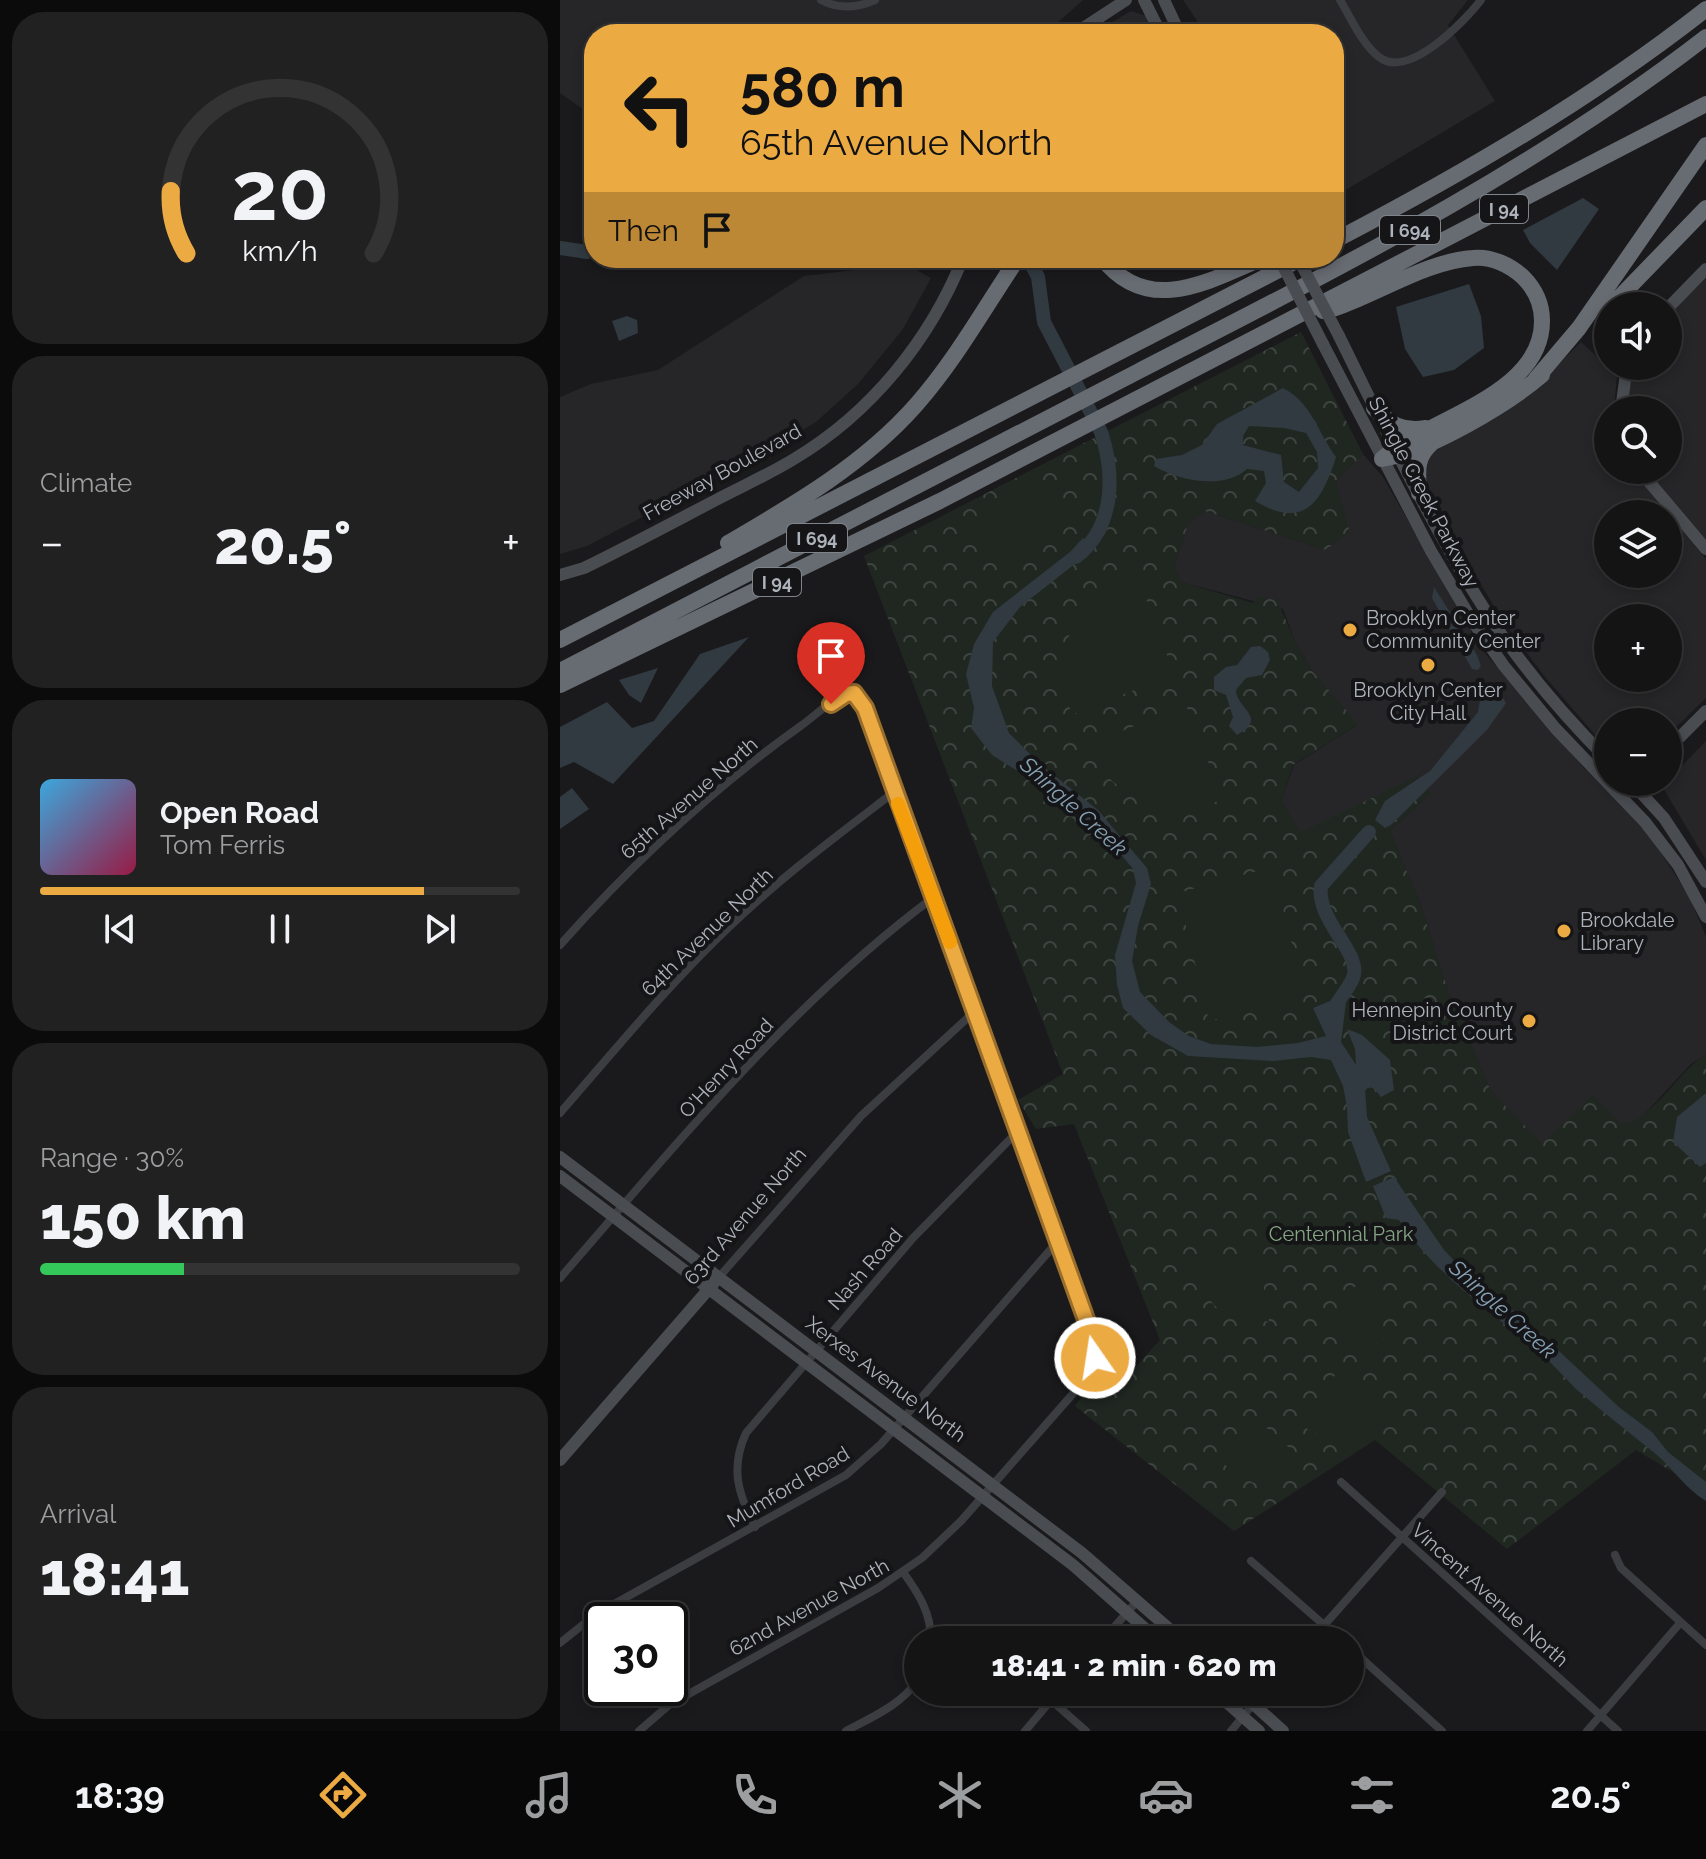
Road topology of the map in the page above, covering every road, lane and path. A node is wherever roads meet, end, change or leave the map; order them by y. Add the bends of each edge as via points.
1 (821, 0) edge
2 (875, 0) edge
3 (1126, 0) edge
4 (1144, 0) edge
5 (1164, 0) edge
6 (1340, 0) edge
7 (1481, 0) edge
8 (1706, 7) edge
9 (1089, 24) edge
10 (1156, 24) edge
11 (1175, 24) edge
12 (1706, 37) edge
13 (1706, 104) edge
14 (1706, 145) edge
15 (1706, 208) edge
16 (1380, 217) junction
17 (1344, 225) edge
18 (1344, 236) edge
19 (1344, 265) edge
20 (958, 268) edge
21 (1011, 268) edge
22 (1111, 268) edge
23 (1239, 268) edge
24 (1281, 268) edge
25 (1284, 268) edge
26 (1305, 268) edge
27 (1338, 268) edge
28 (1706, 269) edge
29 (1624, 292) edge
30 (1682, 294) edge
31 (1302, 314) junction
32 (1594, 322) edge
33 (1535, 380) junction
34 (1374, 408) junction
35 (1451, 424) junction
36 (1397, 451) junction
37 (1382, 459) junction
38 (1651, 484) edge
39 (1419, 493) junction
40 (1706, 549) edge
41 (560, 575) edge
42 (578, 630) junction
43 (560, 640) edge
44 (560, 671) edge
45 (560, 685) edge
46 (854, 693) joint
47 (1706, 711) edge
48 (1682, 735) edge
49 (1594, 745) edge
50 (1594, 768) edge
51 (894, 792) junction
52 (1621, 796) edge
53 (1645, 796) edge
54 (1706, 882) edge
55 (934, 897) junction
56 (1706, 917) edge
57 (560, 945) edge
58 (974, 1012) junction
59 (560, 1113) edge
60 (1018, 1131) junction
61 (560, 1157) edge
62 (560, 1176) edge
63 (624, 1205) junction
64 (614, 1217) junction
65 (1058, 1241) junction
66 (719, 1277) junction
67 (560, 1278) edge
68 (709, 1289) junction
69 (815, 1350) junction
70 (805, 1362) junction
71 (903, 1416) junction
72 (894, 1429) junction
73 (560, 1460) edge
74 (1341, 1482) dead end
75 (992, 1484) junction
76 (1442, 1492) dead end
77 (982, 1497) junction
78 (755, 1527) junction
79 (1399, 1537) junction
80 (1615, 1555) dead end
81 (1251, 1561) dead end
82 (903, 1572) junction
83 (1138, 1600) junction
84 (1127, 1612) junction
85 (1680, 1623) junction
86 (1324, 1625) joint
87 (930, 1626) edge
88 (1115, 1626) edge
89 (1142, 1626) edge
90 (1167, 1626) edge
91 (560, 1643) edge
92 (1706, 1645) edge
93 (1364, 1661) edge
94 (904, 1696) edge
95 (1046, 1706) edge
96 (1058, 1706) edge
97 (1231, 1706) edge
98 (1251, 1706) edge
99 (1255, 1706) edge
100 (1601, 1715) junction
101 (1243, 1717) junction
102 (639, 1731) edge
103 (846, 1731) edge
104 (1025, 1731) edge
105 (1086, 1731) edge
106 (1231, 1731) edge
107 (1259, 1731) edge
108 (1283, 1731) edge
109 (1442, 1731) edge
110 (1587, 1731) edge
111 (1618, 1731) edge

1 - 2 street via 854,7
3 - 9 street
4 - 10 street
5 - 11 street
6 - 7 street via 1371,49 1394,63 1443,39
8 - 16 highway, I 94 via 1518,140
12 - 19 highway, I 694 via 1485,188
13 - 31 highway, I 94
14 - 33 highway via 1579,328
15 - 29 highway
16 - 17 highway
16 - 18 highway, I 94
20 - 41 street, Freeway Boulevard via 914,349 840,427 794,460 584,568
21 - 42 highway via 932,387 870,450 782,511
22 - 23 highway via 1129,282 1161,291 1206,282
24 - 42 highway, I 94
25 - 37 street, Shingle Creek Parkway, bridge
26 - 34 street, Shingle Creek Parkway, bridge
27 - 44 highway, I 694
28 - 30 street
31 - 35 highway via 1329,311 1454,261 1480,257 1514,270 1540,304 1538,344 1509,381
31 - 45 highway, I 94 via 854,544
32 - 33 highway
33 - 35 highway via 1508,399
34 - 35 highway via 1388,422 1408,430
34 - 36 street, Shingle Creek Parkway
35 - 36 highway
35 - 39 highway via 1420,456
36 - 37 highway
36 - 39 street, Shingle Creek Parkway
37 - 50 street, Shingle Creek Parkway via 1473,622 1556,729
38 - 40 street
39 - 49 street, Shingle Creek Parkway via 1487,613 1549,696
42 - 43 highway, I 94
46 - 51 street, 62nd Avenue North via 865,708
46 - 57 street, 65th Avenue North via 837,699 757,757 685,817
47 - 48 street
51 - 55 street, 62nd Avenue North
51 - 59 street, 64th Avenue North via 730,926
52 - 56 street, Shingle Creek Parkway via 1678,865
53 - 54 street
55 - 58 street, 62nd Avenue North
55 - 63 street, O'Henry Road via 816,997
58 - 60 street, 62nd Avenue North
58 - 66 street, 63rd Avenue North via 861,1116
60 - 65 street, 62nd Avenue North
60 - 69 street, Nash Road via 935,1213
61 - 63 street, Xerxes Avenue North
62 - 64 street, Xerxes Avenue North
63 - 64 street, O'Henry Road
63 - 66 street, Xerxes Avenue North
64 - 67 street, O'Henry Road
64 - 68 street, Xerxes Avenue North
65 - 71 street, Mumford Road
65 - 75 street, 62nd Avenue North via 1096,1346 1095,1358 1085,1380
66 - 68 street, 63rd Avenue North
66 - 69 street, Xerxes Avenue North
68 - 70 street, Xerxes Avenue North
68 - 73 street, 63rd Avenue North
69 - 70 street, Nash Road
69 - 71 street, Xerxes Avenue North
70 - 72 street, Xerxes Avenue North
70 - 78 street, Nash Road via 739,1448 739,1494
71 - 72 street, Mumford Road
71 - 75 street, Xerxes Avenue North
72 - 77 street, Xerxes Avenue North
72 - 78 street, Mumford Road via 846,1475
74 - 79 street, Vincent Avenue North
75 - 77 street, 62nd Avenue North
75 - 83 street, Xerxes Avenue North
76 - 79 street
77 - 82 street, 62nd Avenue North
77 - 84 street, Xerxes Avenue North
78 - 91 street, Mumford Road via 595,1615
79 - 86 street
79 - 100 street, Vincent Avenue North
80 - 85 street via 1621,1568
81 - 86 street
82 - 87 street via 925,1605
82 - 102 street, 62nd Avenue North via 691,1691
83 - 84 street
83 - 90 street, Xerxes Avenue North
84 - 88 street
84 - 89 street, Xerxes Avenue North
85 - 92 street
85 - 100 street
93 - 109 street
94 - 103 street
95 - 104 street
96 - 105 street
97 - 101 street
98 - 101 street
99 - 108 street
100 - 110 street
100 - 111 street, Vincent Avenue North
101 - 106 street
101 - 107 street

